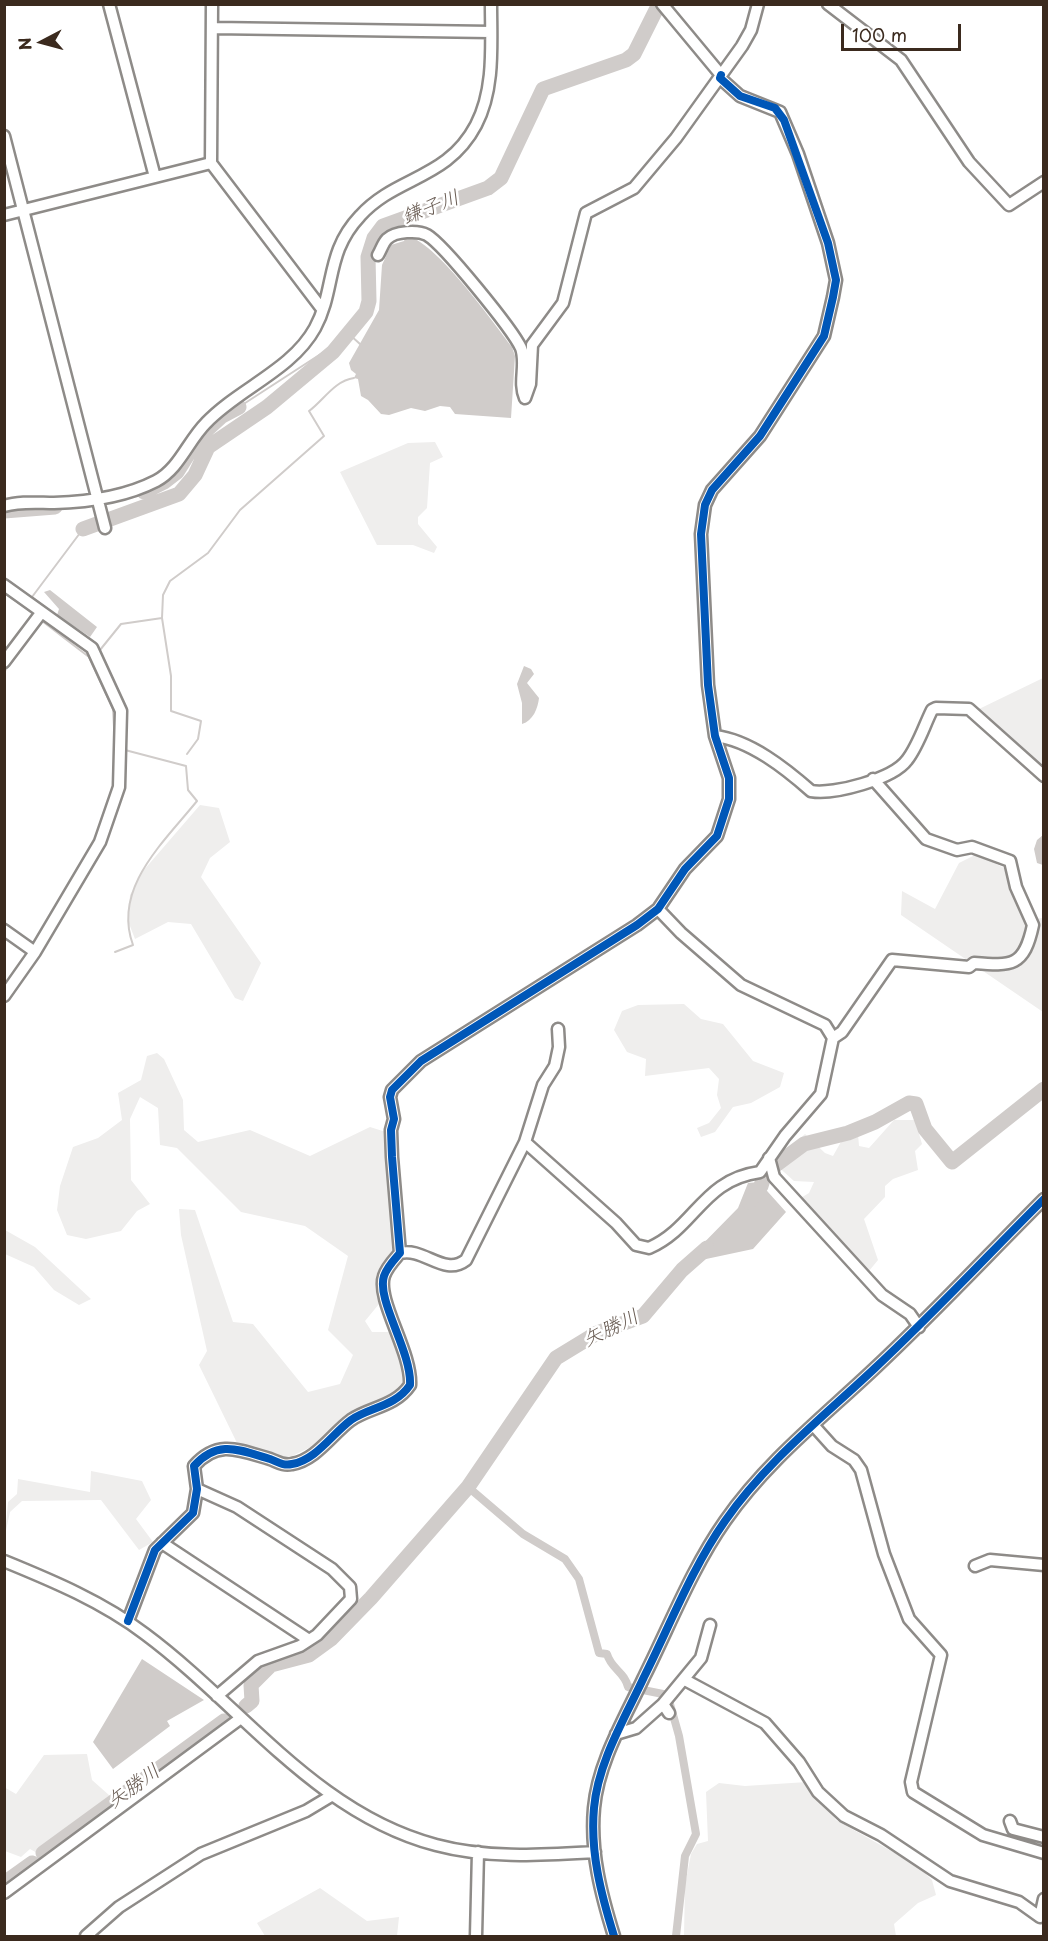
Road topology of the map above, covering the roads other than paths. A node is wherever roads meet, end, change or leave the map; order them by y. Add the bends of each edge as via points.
1 (110, 4) edge
2 (212, 4) edge
3 (491, 4) edge
4 (662, 4) edge
5 (758, 4) edge
6 (828, 4) edge
7 (214, 28) junction
8 (490, 32) junction
9 (720, 77) junction
10 (4, 136) edge
11 (211, 163) junction
12 (154, 177) junction
13 (1044, 182) edge
14 (24, 210) junction
15 (4, 215) edge
16 (378, 255) dead end
17 (322, 309) junction
18 (99, 498) junction
19 (4, 506) edge
20 (105, 528) dead end
21 (4, 585) edge
22 (41, 613) junction
23 (4, 662) edge
24 (716, 736) junction
25 (1044, 776) edge
26 (873, 779) junction
27 (658, 909) junction
28 (4, 930) edge
29 (35, 952) junction
30 (4, 996) edge
31 (558, 1029) dead end
32 (833, 1038) junction
33 (525, 1142) junction
34 (769, 1158) junction
35 (1044, 1199) edge
36 (400, 1253) junction
37 (919, 1327) junction
38 (814, 1426) junction
39 (197, 1489) junction
40 (162, 1544) junction
41 (4, 1561) edge
42 (1044, 1565) edge
43 (975, 1566) dead end
44 (128, 1622) junction
45 (710, 1625) dead end
46 (309, 1640) junction
47 (685, 1680) junction
48 (217, 1696) junction
49 (241, 1718) junction
50 (616, 1734) junction
51 (331, 1796) junction
52 (1010, 1821) dead end
53 (1044, 1837) edge
54 (478, 1852) junction
55 (595, 1852) junction
56 (1044, 1853) edge
57 (4, 1893) edge
58 (1044, 1899) edge
59 (86, 1936) edge
60 (476, 1936) edge
61 (614, 1936) edge

1 - 12 street
2 - 7 street
3 - 8 street
4 - 9 street
5 - 9 street via 747,38
6 - 13 street via 901,60 969,162 1009,205
7 - 8 street
7 - 11 street
8 - 17 street via 487,92 475,128 448,161 388,193 350,228 333,260
9 - 16 street via 634,188 586,213 563,303 532,345 530,384 525,398 520,347 473,283 432,240 421,233 393,235
9 - 24 street via 740,96 780,112 817,206 836,280 824,336 765,428 712,490 705,505 701,562 708,686
10 - 14 street
11 - 12 street
11 - 17 street
12 - 14 street
14 - 15 street
14 - 18 street
17 - 18 street via 298,351 208,420 165,475 130,491
18 - 19 street
18 - 20 street
21 - 22 street
22 - 23 street
22 - 29 street via 92,648 119,701 121,742 119,787 100,842
24 - 26 street via 756,751 812,791 834,792
24 - 27 street via 729,778 724,816 717,836 685,869
25 - 26 street via 969,709 950,707 932,710 905,763
26 - 32 street via 927,839 957,850 972,847 1010,861 1033,925 1022,957 1013,962 991,967 974,963 969,967 892,960 842,1032
27 - 32 street via 741,985 825,1025
27 - 36 street via 626,934 575,962 421,1061 392,1090 392,1157
28 - 29 street
29 - 30 street
31 - 33 street via 555,1066 543,1084
32 - 34 street via 821,1094
33 - 34 street via 643,1248 655,1246 721,1185 739,1174 760,1172
33 - 36 street via 466,1260 446,1266 422,1254
34 - 37 street via 774,1177 882,1295 910,1314
35 - 37 street
36 - 39 street via 388,1267 382,1284 410,1376 406,1391 349,1422 299,1462 283,1465 229,1448 204,1455 194,1466
37 - 38 street
38 - 50 street via 762,1474 725,1521 702,1559
38 - 56 street via 861,1470 884,1554 909,1619 941,1655 911,1782 913,1792 983,1835
39 - 40 street via 193,1513
39 - 46 street via 237,1507 344,1579 350,1587 348,1605
40 - 44 street via 155,1550
40 - 46 street
41 - 44 street via 71,1590
42 - 43 street via 990,1560
44 - 48 street
45 - 47 street via 701,1658
46 - 48 street via 258,1661
47 - 50 street via 666,1709 636,1728
47 - 58 street via 765,1723 830,1805 950,1881 1019,1902 1040,1917
48 - 49 street
49 - 51 street
49 - 57 street
50 - 55 street via 594,1805
51 - 54 street via 407,1836
51 - 59 street via 306,1811 201,1854 119,1907
52 - 53 street via 1013,1829
54 - 55 street
54 - 60 street
55 - 61 street via 600,1890

